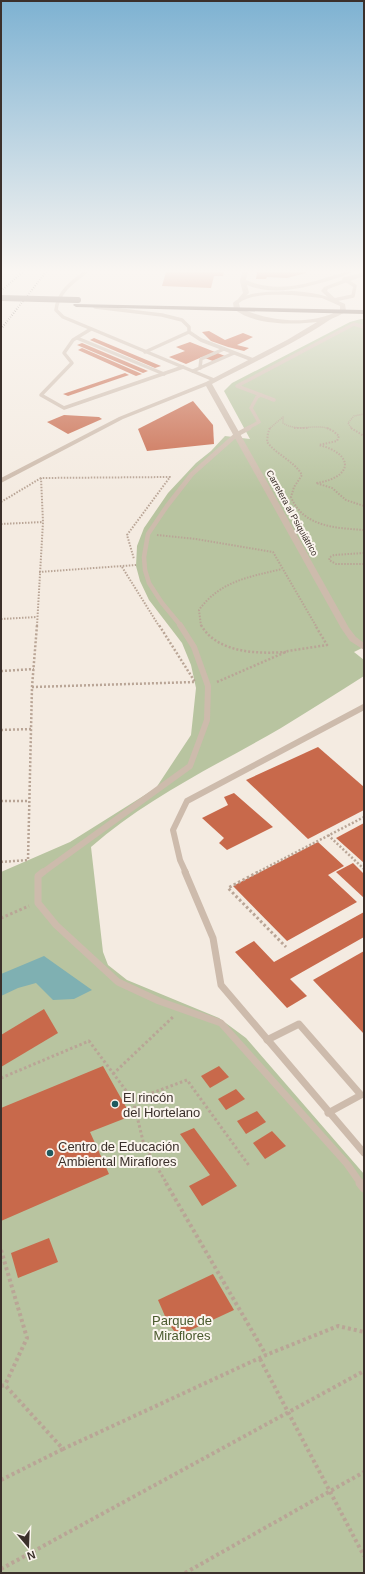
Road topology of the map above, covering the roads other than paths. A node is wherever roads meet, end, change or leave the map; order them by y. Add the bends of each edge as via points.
1 (69, 345) edge
2 (95, 345) edge
3 (130, 345) edge
4 (159, 345) edge
5 (215, 345) edge
6 (281, 345) edge
7 (314, 345) edge
8 (224, 349) junction
9 (145, 352) junction
10 (234, 353) junction
11 (253, 360) junction
12 (183, 367) junction
13 (200, 368) junction
14 (193, 371) junction
15 (164, 374) junction
16 (211, 382) junction
17 (261, 395) junction
18 (274, 400) dead end
19 (236, 435) junction
20 (1, 481) edge
21 (364, 647) edge
22 (364, 706) edge
23 (267, 1040) junction
24 (328, 1113) junction
25 (364, 1153) edge
26 (364, 1188) edge

1 - 15 lane via 64,353 72,363 41,395 64,408
2 - 15 lane
3 - 9 lane
4 - 9 lane
5 - 8 lane
6 - 11 street
7 - 17 lane via 237,386
8 - 10 lane
8 - 13 lane via 201,359
9 - 12 lane
10 - 11 lane
10 - 13 lane
11 - 16 street
12 - 14 lane
12 - 15 lane
13 - 14 lane
14 - 16 lane
16 - 19 street, Carretera al Psiquiátrico
16 - 20 street via 121,418
17 - 18 lane
17 - 19 lane via 251,408 259,422
19 - 21 street, Carretera al Psiquiátrico via 345,628
19 - 26 lane via 192,474 167,506 148,534 144,557 149,583 194,646 208,686 207,720 190,766 38,876 38,903 56,925 118,982 159,1001 221,1023 347,1164
22 - 23 lane via 187,801 173,830 180,860 213,938 221,984
23 - 24 lane
23 - 24 lane via 299,1024 361,1095
24 - 25 lane

